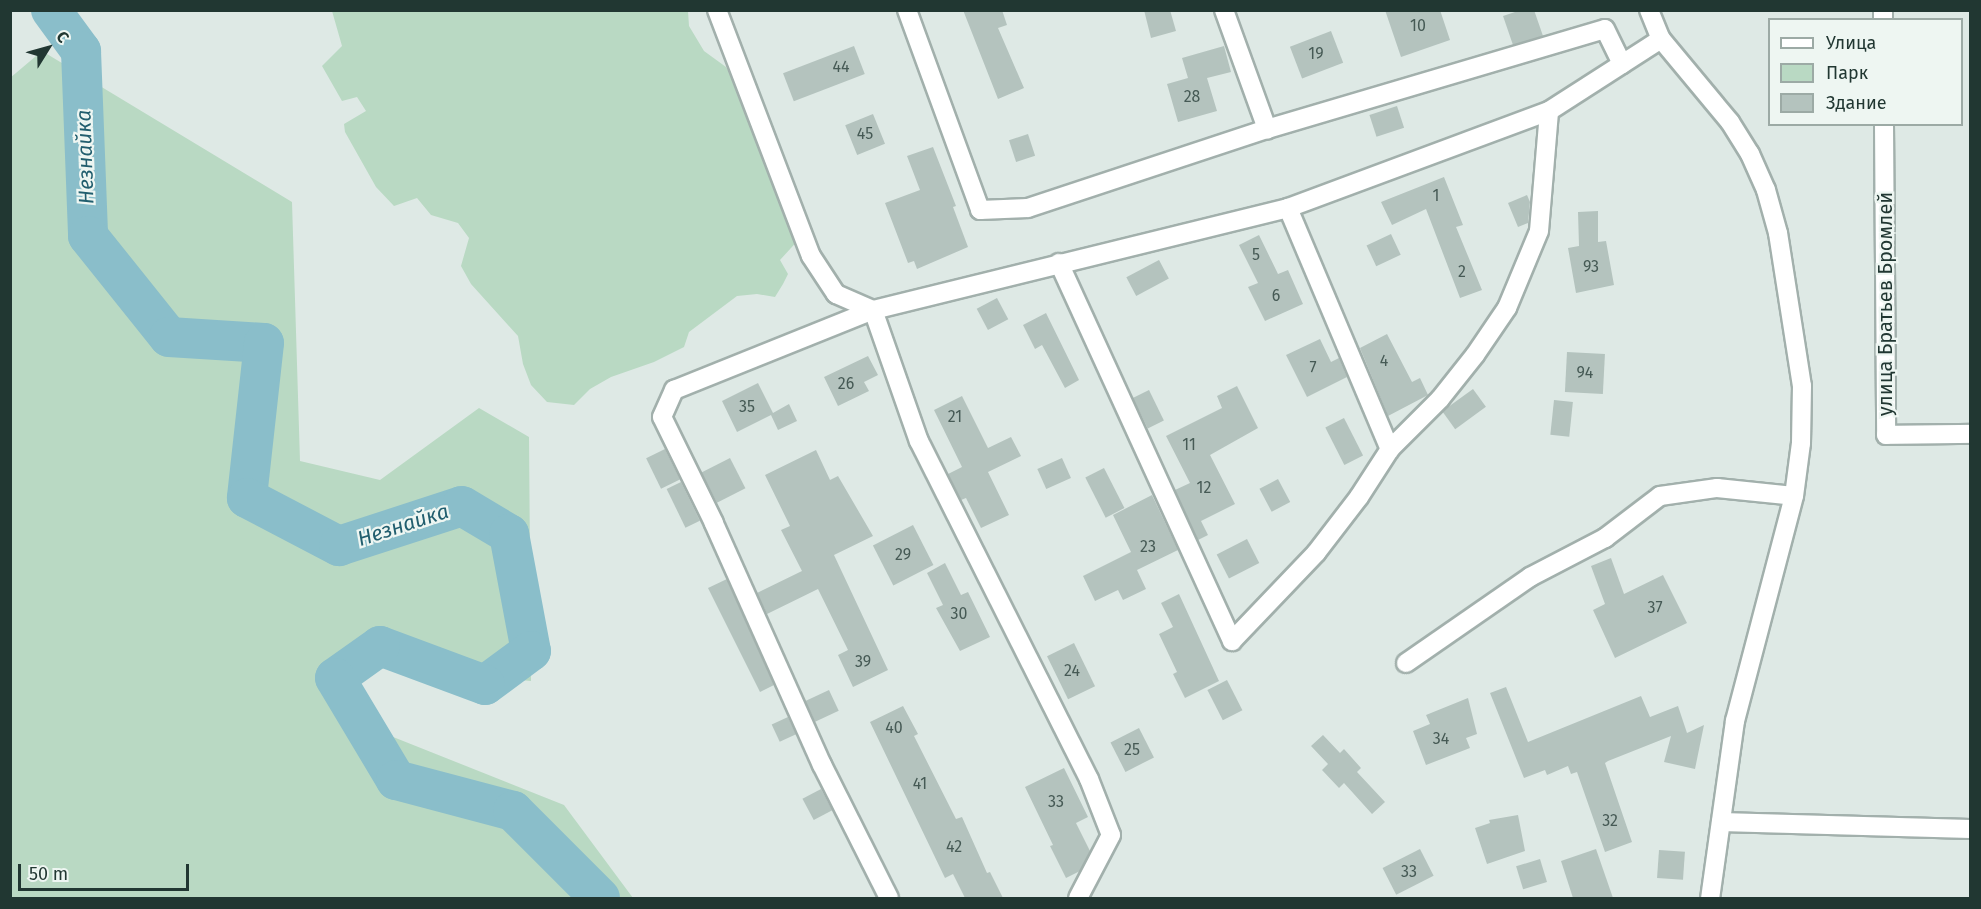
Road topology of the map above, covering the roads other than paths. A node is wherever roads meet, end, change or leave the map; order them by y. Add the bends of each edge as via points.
1 (717, 10) edge
2 (907, 10) edge
3 (1224, 10) edge
4 (1648, 10) edge
5 (1661, 39) junction
6 (1622, 64) junction
7 (1549, 111) junction
8 (1884, 126) edge
9 (1267, 129) junction
10 (1288, 208) junction
11 (1059, 263) junction
12 (873, 310) junction
13 (1971, 434) edge
14 (1390, 449) junction
15 (1794, 496) junction
16 (1406, 663) dead end
17 (1721, 822) junction
18 (1971, 828) edge
19 (889, 898) edge
20 (1078, 898) edge
21 (1710, 898) edge

1 - 12 street via 811,256 836,294
2 - 9 street via 980,210 1028,208
3 - 9 street
4 - 5 street
5 - 6 street
5 - 15 street via 1730,122 1766,190 1775,222 1802,386 1801,442
6 - 7 street
6 - 9 street via 1605,29
7 - 10 street
7 - 14 street via 1539,231 1507,308 1440,399
8 - 13 street, улица Братьев Бромлей via 1886,435
10 - 11 street
10 - 14 street
11 - 12 street
11 - 14 street via 1232,641 1316,553
12 - 19 street via 674,390 662,417 729,555 822,765
12 - 20 street via 919,441 1089,779 1111,835
15 - 16 street via 1718,488 1660,496 1605,538 1530,577
15 - 17 street via 1735,721
17 - 18 street
17 - 21 street

